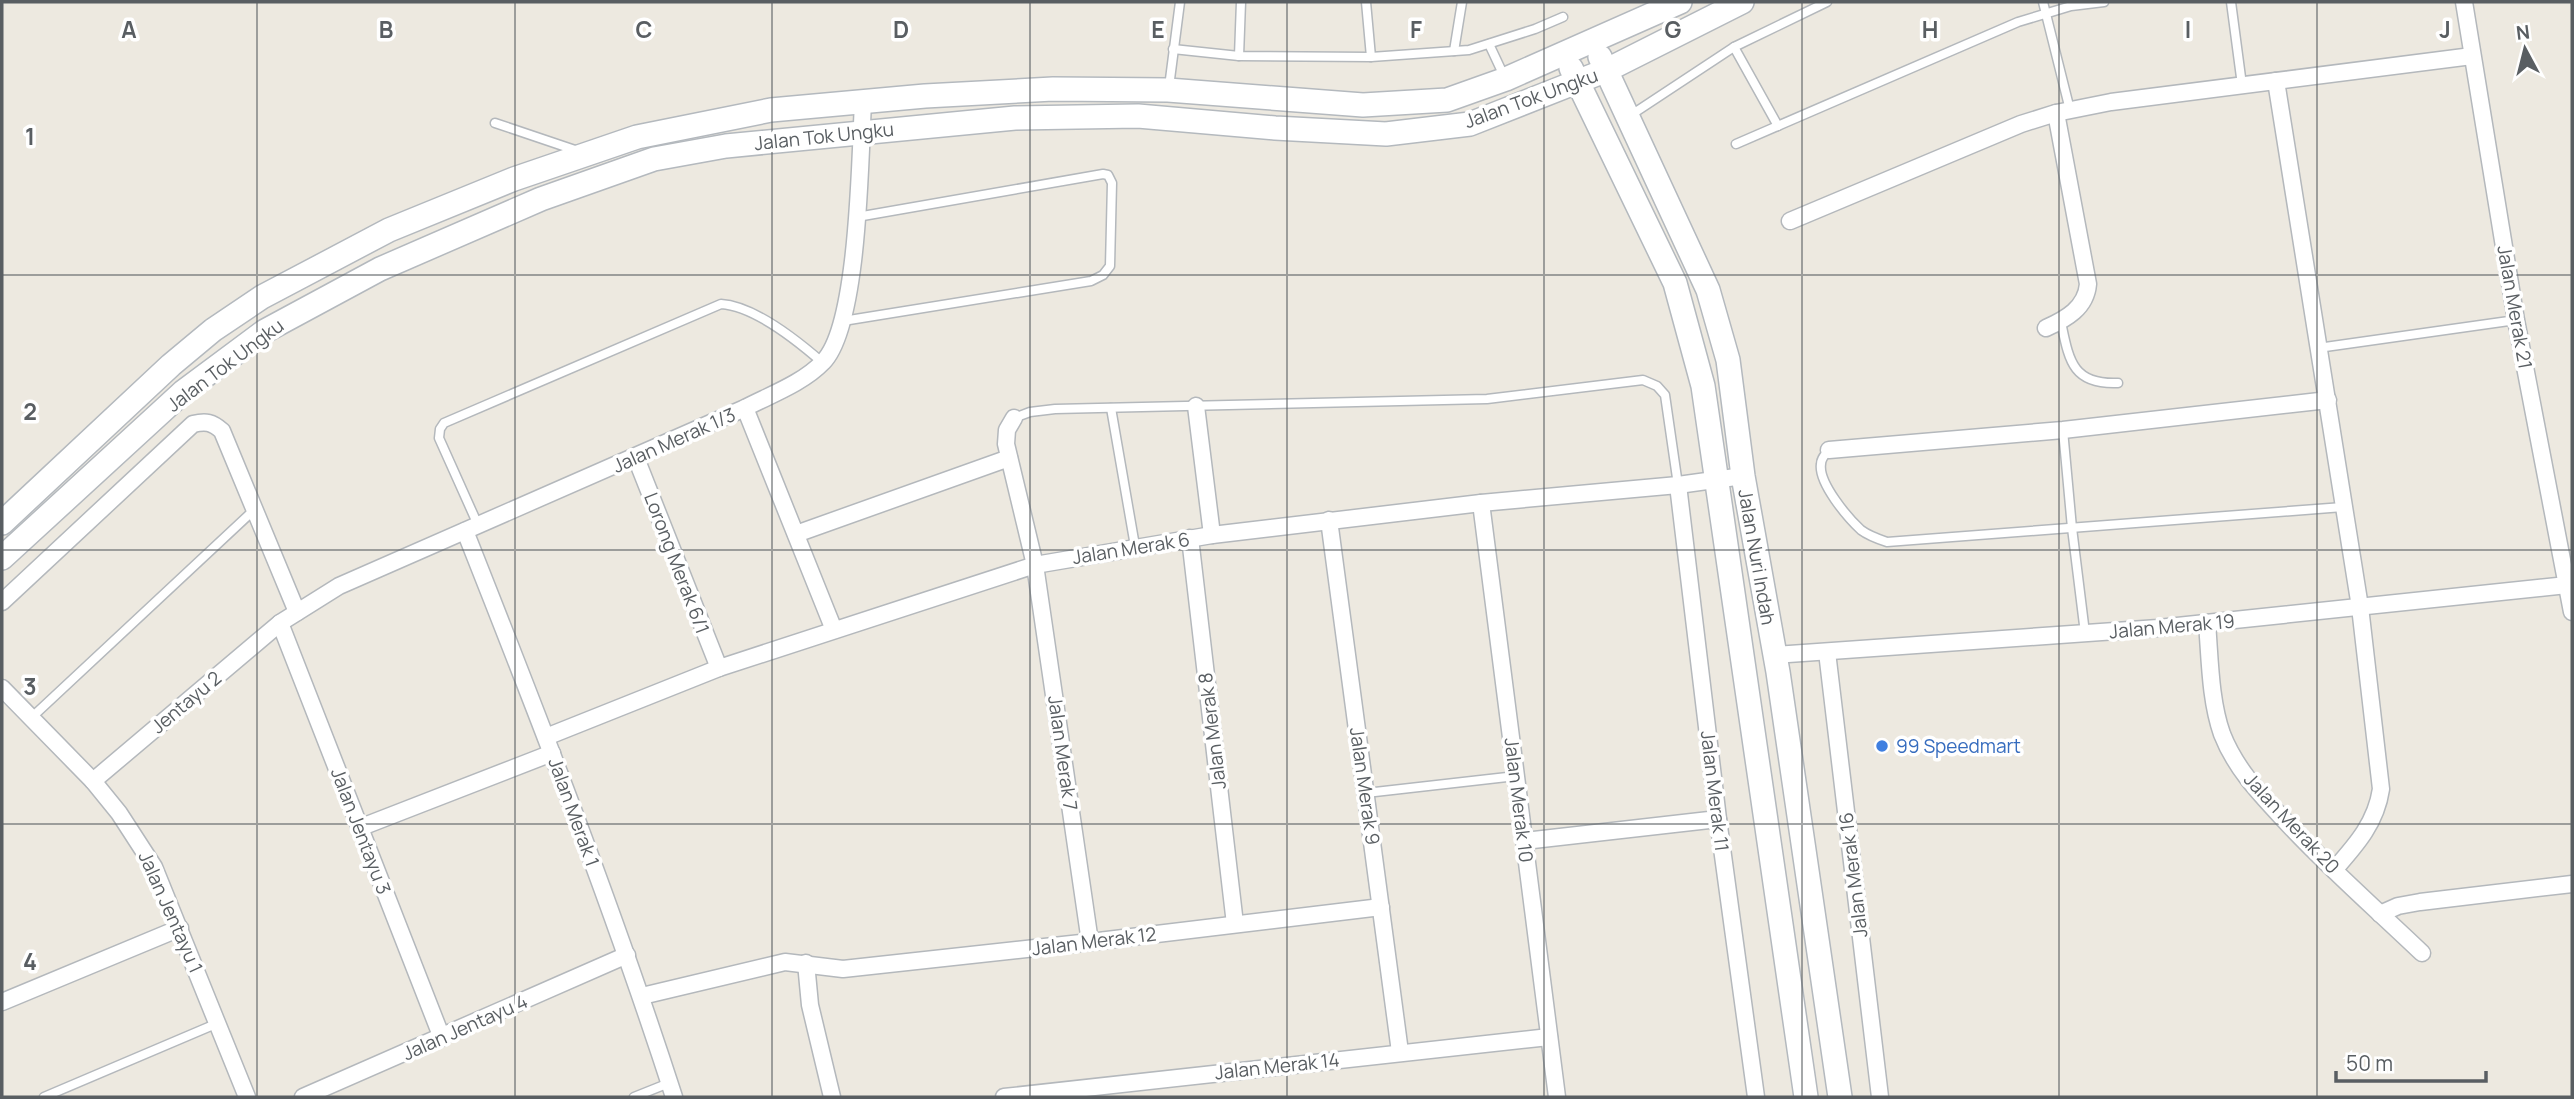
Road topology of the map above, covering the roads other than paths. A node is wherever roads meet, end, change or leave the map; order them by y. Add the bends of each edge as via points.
1 (1180, 2) edge
2 (1241, 2) edge
3 (1366, 2) edge
4 (1462, 2) edge
5 (1680, 2) edge
6 (1742, 2) edge
7 (1827, 2) edge
8 (2043, 2) edge
9 (2104, 2) edge
10 (2231, 2) edge
11 (2464, 2) edge
12 (2046, 13) junction
13 (1563, 16) dead end
14 (1593, 41) junction
15 (1489, 44) junction
16 (1734, 47) junction
17 (1173, 49) junction
18 (1454, 51) junction
19 (1563, 54) junction
20 (1238, 56) junction
21 (2472, 56) junction
22 (1371, 57) junction
23 (1607, 70) junction
24 (1506, 79) junction
25 (1577, 81) junction
26 (2276, 81) junction
27 (2242, 85) junction
28 (1168, 90) junction
29 (863, 102) junction
30 (2063, 112) junction
31 (1628, 116) junction
32 (495, 123) dead end
33 (1779, 126) junction
34 (861, 133) junction
35 (1736, 144) dead end
36 (587, 154) junction
37 (857, 217) junction
38 (1790, 220) dead end
39 (2516, 320) junction
40 (842, 321) junction
41 (2053, 325) joint
42 (2318, 348) junction
43 (823, 363) junction
44 (2118, 383) dead end
45 (2328, 400) junction
46 (1196, 407) junction
47 (745, 408) junction
48 (1111, 408) junction
49 (1014, 418) joint
50 (2063, 430) junction
51 (1829, 450) joint
52 (636, 458) junction
53 (1009, 458) junction
54 (1743, 476) junction
55 (1715, 481) junction
56 (1678, 485) junction
57 (1481, 503) junction
58 (2343, 506) junction
59 (254, 509) junction
60 (1329, 520) junction
61 (2, 523) edge
62 (471, 528) junction
63 (2072, 528) junction
64 (796, 534) junction
65 (1212, 535) junction
66 (1190, 538) junction
67 (1135, 546) junction
68 (2, 558) edge
69 (1035, 565) junction
70 (2567, 585) junction
71 (2, 602) edge
72 (2360, 607) junction
73 (297, 612) junction
74 (2572, 612) edge
75 (280, 623) junction
76 (2207, 623) junction
77 (834, 630) junction
78 (2085, 633) junction
79 (1827, 652) junction
80 (1775, 655) junction
81 (719, 668) junction
82 (2, 688) edge
83 (30, 719) junction
84 (546, 737) junction
85 (552, 753) junction
86 (1516, 776) junction
87 (93, 781) junction
88 (1366, 793) junction
89 (1718, 820) junction
90 (359, 828) junction
91 (1524, 841) junction
92 (2334, 870) junction
93 (2572, 884) edge
94 (1381, 906) junction
95 (2380, 914) junction
96 (1235, 924) junction
97 (180, 928) junction
98 (1090, 942) junction
99 (2422, 953) dead end
100 (627, 956) junction
101 (806, 963) junction
102 (642, 996) junction
103 (2, 1002) edge
104 (218, 1023) junction
105 (1549, 1037) junction
106 (442, 1038) junction
107 (1400, 1052) junction
108 (671, 1090) edge
109 (44, 1097) edge
110 (247, 1097) edge
111 (303, 1097) edge
112 (634, 1097) edge
113 (832, 1097) edge
114 (1004, 1097) edge
115 (1557, 1097) edge
116 (1756, 1097) edge
117 (1806, 1097) edge
118 (1840, 1097) edge
119 (1881, 1097) edge

1 - 17 lane
2 - 20 lane
3 - 22 lane
4 - 18 lane
5 - 14 main road, Jalan Tok Ungku
6 - 23 main road, Jalan Tok Ungku
7 - 16 lane
8 - 12 lane
9 - 12 lane
10 - 27 lane
11 - 21 street, Jalan Merak 21
12 - 30 lane
12 - 33 lane
13 - 15 lane
14 - 19 main road, Jalan Tok Ungku
14 - 23 main road, Jalan Nuri Indah
15 - 18 lane
15 - 24 lane
16 - 31 lane
16 - 33 lane
17 - 20 lane
17 - 28 lane
18 - 22 lane
19 - 24 main road, Jalan Tok Ungku
19 - 25 main road, Jalan Nuri Indah
20 - 22 lane
21 - 26 street
21 - 39 street, Jalan Merak 21
23 - 25 main road, Jalan Tok Ungku
23 - 31 main road, Jalan Nuri Indah
24 - 28 main road, Jalan Tok Ungku via 1447,100 1363,105
25 - 34 main road, Jalan Tok Ungku via 1469,124 1386,134 1138,116 1015,118
25 - 55 main road, Jalan Nuri Indah via 1675,283 1703,386
26 - 27 street
26 - 42 street
27 - 30 street
28 - 29 main road, Jalan Tok Ungku via 1053,89
29 - 34 street
29 - 36 main road, Jalan Tok Ungku via 771,110 636,137
30 - 38 street via 2021,124
30 - 41 street via 2088,294
31 - 54 main road, Jalan Nuri Indah via 1708,290 1728,360
32 - 36 lane
33 - 35 lane
34 - 37 street
34 - 68 main road, Jalan Tok Ungku via 726,146 654,159 541,200 380,270 265,331 183,392
36 - 61 main road, Jalan Tok Ungku via 388,230 262,297 171,365
37 - 40 street
37 - 40 lane via 1103,174 1112,183 1110,266 1091,281
39 - 42 lane
39 - 70 street, Jalan Merak 21
40 - 43 street
41 - 44 lane via 2076,370 2099,384
42 - 45 street
43 - 47 street, Jalan Merak 1/3
43 - 62 lane via 792,337 740,308 721,304 444,424 439,438
45 - 50 street
45 - 58 street
46 - 48 lane
46 - 56 lane via 1487,399 1643,380 1665,395
46 - 65 street
47 - 52 street, Jalan Merak 1/3
47 - 64 street
48 - 49 lane via 1055,409
48 - 67 lane
49 - 53 street, Jalan Merak 7 via 1007,430
50 - 51 street
50 - 63 lane
51 - 63 lane via 1821,461 1828,491 1861,529 1887,542
52 - 62 street, Jalan Merak 1/3
52 - 81 street, Lorong Merak 6/1
53 - 64 street
53 - 69 street, Jalan Merak 7
54 - 55 street, Jalan Merak 6
54 - 80 main road, Jalan Nuri Indah
55 - 56 street, Jalan Merak 6
55 - 117 main road, Jalan Nuri Indah
56 - 57 street, Jalan Merak 6
56 - 89 street, Jalan Merak 11
57 - 60 street, Jalan Merak 6
57 - 86 street, Jalan Merak 10
58 - 63 lane
58 - 72 street
59 - 71 street via 222,431 215,424 193,424
59 - 73 street
59 - 83 lane
60 - 65 street, Jalan Merak 6
60 - 88 street, Jalan Merak 9
62 - 73 street, Jalan Merak 1/3 via 340,586
62 - 84 street, Jalan Merak 1
63 - 78 lane
64 - 77 street
65 - 66 street, Jalan Merak 6
66 - 67 street, Jalan Merak 6
66 - 96 street, Jalan Merak 8
67 - 69 street, Jalan Merak 6
69 - 77 street, Jalan Merak 6
69 - 98 street, Jalan Merak 7
70 - 72 street, Jalan Merak 19
70 - 74 street, Jalan Merak 21
72 - 76 street, Jalan Merak 19
72 - 92 street via 2381,789 2371,825
73 - 75 street, Jalan Merak 1/3
75 - 87 street, Jentayu 2
75 - 90 street, Jalan Jentayu 3
76 - 78 street, Jalan Merak 19
76 - 92 street, Jalan Merak 20 via 2216,710 2229,749 2250,783
77 - 81 street, Jalan Merak 6
78 - 79 street, Jalan Merak 19
79 - 80 street, Jalan Merak 19
79 - 119 street, Jalan Merak 16
80 - 118 main road, Jalan Nuri Indah
81 - 84 street, Jalan Merak 6
82 - 83 street, Jalan Jentayu 1
83 - 87 street, Jalan Jentayu 1
84 - 85 street, Jalan Merak 1
85 - 90 street
85 - 100 street, Jalan Merak 1
86 - 88 lane
86 - 91 street, Jalan Merak 10
87 - 97 street, Jalan Jentayu 1 via 155,867
88 - 94 street, Jalan Merak 9
89 - 91 street
89 - 116 street, Jalan Merak 11
90 - 106 street, Jalan Jentayu 3
91 - 105 street, Jalan Merak 10
92 - 95 street, Jalan Merak 20
93 - 95 street via 2420,902
94 - 96 street, Jalan Merak 12
94 - 107 street, Jalan Merak 9
95 - 99 street, Jalan Merak 20
96 - 98 street, Jalan Merak 12
97 - 103 street
97 - 104 street, Jalan Jentayu 1
98 - 101 street, Jalan Merak 12 via 843,969
100 - 102 street, Jalan Merak 1
100 - 106 street, Jalan Jentayu 4
101 - 102 street, Jalan Merak 12 via 758,967
101 - 113 street via 810,1005
102 - 108 street, Jalan Merak 1
104 - 109 lane
104 - 110 street, Jalan Jentayu 1
105 - 107 street, Jalan Merak 14
105 - 115 street, Jalan Merak 10
106 - 111 street, Jalan Jentayu 4
107 - 114 street, Jalan Merak 14
108 - 112 lane

